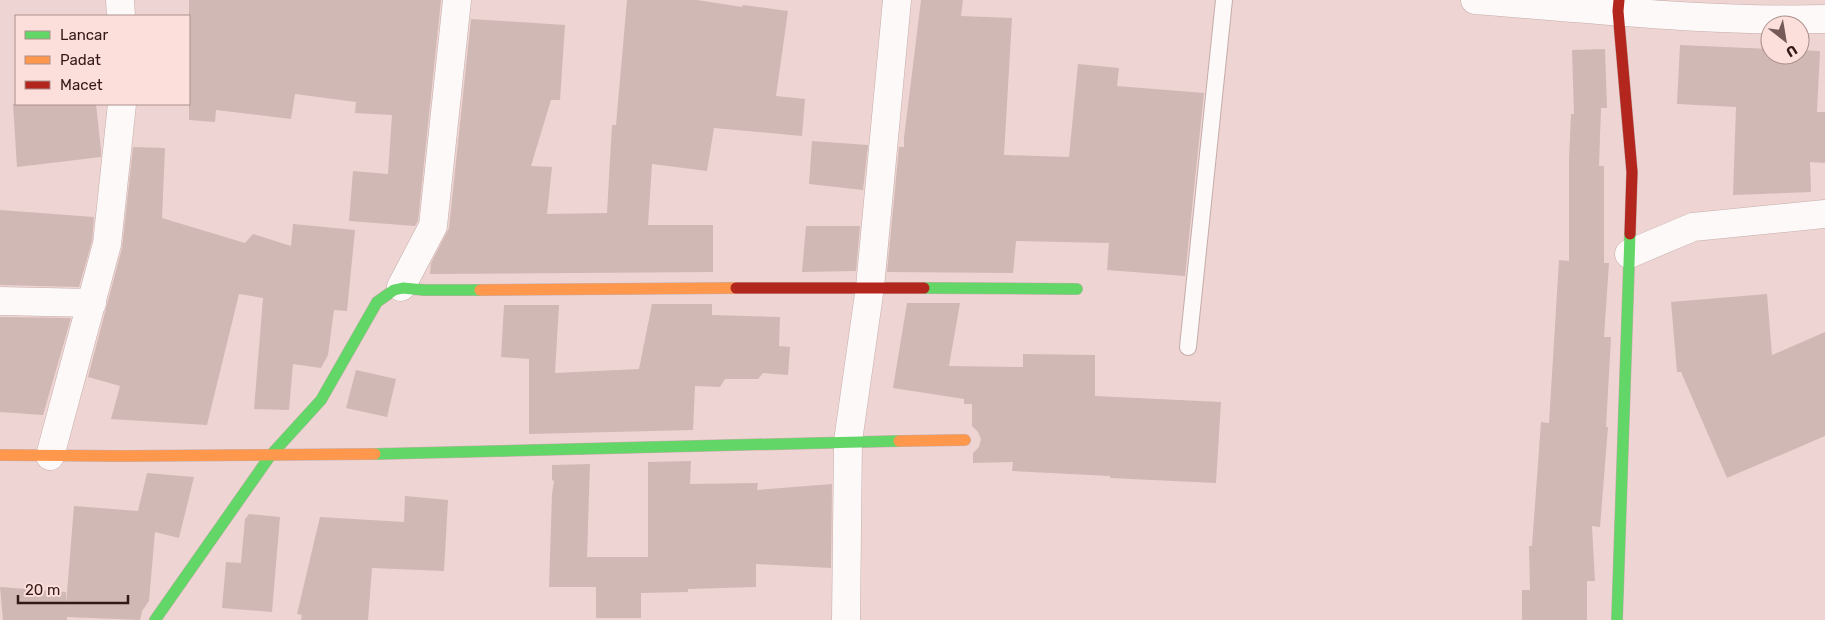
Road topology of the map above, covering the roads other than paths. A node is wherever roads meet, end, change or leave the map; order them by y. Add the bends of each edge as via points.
1 (120, 0) edge
2 (458, 0) edge
3 (897, 0) edge
4 (1224, 0) edge
5 (1475, 0) edge
6 (1618, 6) edge
7 (121, 15) edge
8 (1825, 19) edge
9 (122, 105) edge
10 (1825, 214) edge
11 (1629, 254) junction
12 (401, 287) junction
13 (870, 287) junction
14 (1077, 289) dead end
15 (0, 301) edge
16 (92, 303) junction
17 (1188, 347) dead end
18 (965, 440) dead end
19 (848, 441) junction
20 (0, 456) edge
21 (50, 456) junction
22 (270, 456) junction
23 (155, 620) edge
24 (846, 620) edge
25 (1617, 620) edge

1 - 7 street
2 - 12 street via 433,226
3 - 13 street
4 - 17 lane
5 - 6 street
6 - 8 street via 1771,20
6 - 11 street via 1632,172
9 - 16 street via 106,244
10 - 11 street via 1693,227
11 - 25 street
12 - 13 street via 424,290
12 - 22 street via 377,302 321,400
13 - 14 street
13 - 19 street
15 - 16 street
16 - 21 street
18 - 19 street
19 - 22 street
19 - 24 street
20 - 21 street
21 - 22 street
22 - 23 street

